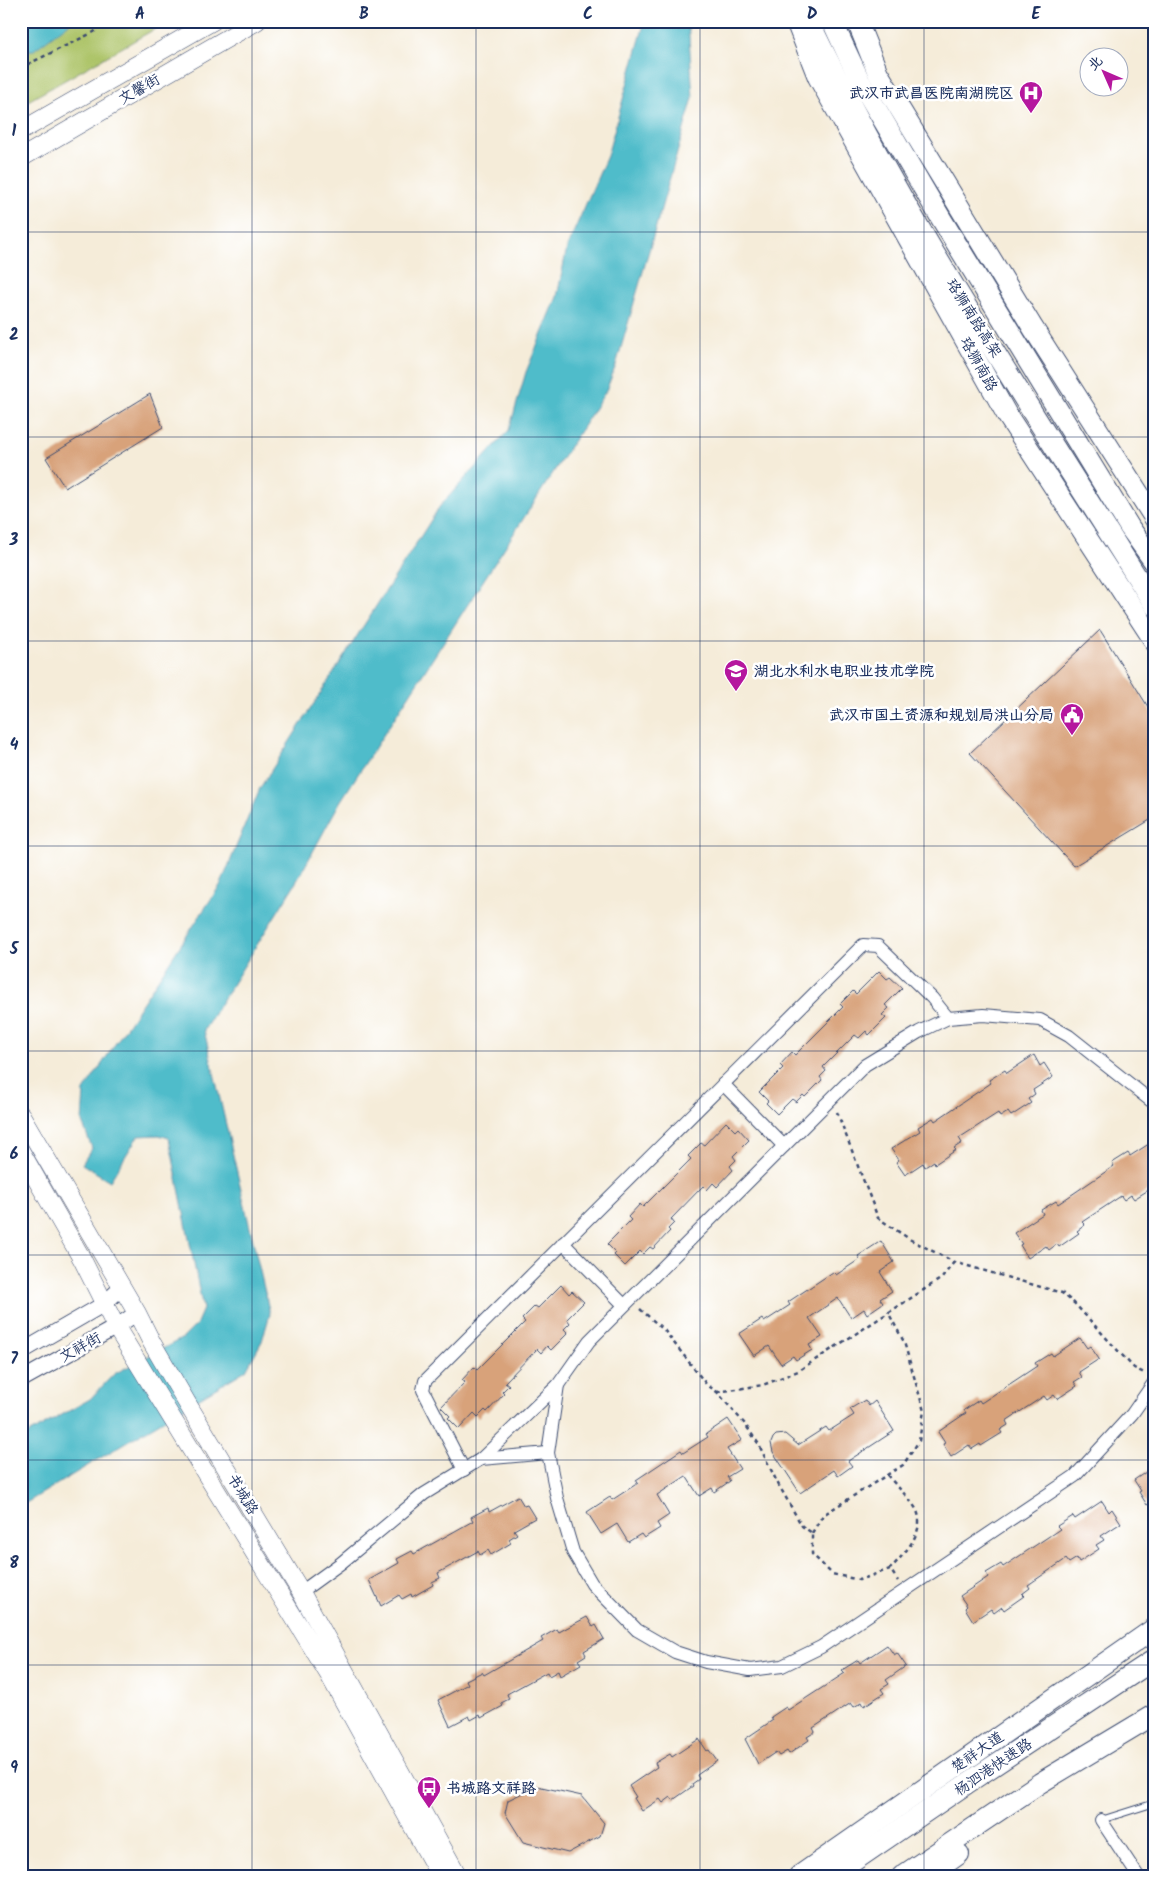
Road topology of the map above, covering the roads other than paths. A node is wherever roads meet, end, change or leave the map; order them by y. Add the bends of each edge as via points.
1 (214, 21) edge
2 (257, 21) edge
3 (796, 21) edge
4 (809, 21) edge
5 (832, 21) edge
6 (856, 21) edge
7 (21, 131) edge
8 (21, 158) edge
9 (1155, 519) edge
10 (1155, 564) edge
11 (1155, 606) edge
12 (1155, 642) edge
13 (948, 1018) junction
14 (722, 1084) junction
15 (1155, 1104) edge
16 (21, 1116) edge
17 (784, 1146) junction
18 (21, 1152) edge
19 (563, 1243) junction
20 (122, 1287) junction
21 (627, 1303) junction
22 (104, 1304) junction
23 (137, 1313) junction
24 (116, 1327) junction
25 (21, 1352) edge
26 (1151, 1378) edge
27 (21, 1380) edge
28 (558, 1384) junction
29 (548, 1454) junction
30 (481, 1459) junction
31 (464, 1470) junction
32 (301, 1592) junction
33 (1155, 1628) edge
34 (1155, 1635) edge
35 (1155, 1659) edge
36 (1155, 1714) edge
37 (1155, 1719) edge
38 (975, 1778) junction
39 (1155, 1803) edge
40 (1101, 1820) joint
41 (440, 1876) edge
42 (458, 1876) edge
43 (799, 1876) edge
44 (832, 1876) edge
45 (902, 1876) edge
46 (928, 1876) edge
47 (1138, 1876) edge

1 - 7 main road, 文馨街
2 - 8 main road, 文馨街
3 - 12 main road, 珞狮南路 via 818,78 1007,415
4 - 11 main road, 珞狮南路高架 via 842,90 922,234
5 - 10 main road, 珞狮南路高架 via 860,81 942,220
6 - 9 main road via 878,73 1032,328
13 - 14 street via 878,946 863,945
13 - 15 street via 984,1015 1040,1020 1068,1036
13 - 17 street via 865,1065
14 - 17 street
14 - 19 street
16 - 20 main road, 书城路
17 - 21 street
18 - 22 main road, 书城路
19 - 21 street
19 - 31 street via 425,1380 423,1390
20 - 22 street, 文祥街
20 - 23 main road, 书城路
21 - 28 street via 588,1341
22 - 24 main road, 书城路
22 - 25 street, 文祥街
23 - 24 street, 文祥街
23 - 32 main road, 书城路
24 - 27 street, 文祥街
24 - 41 main road, 书城路 via 328,1673
26 - 29 street via 1132,1414 1075,1476 821,1647 782,1666 750,1670 706,1662 675,1652 637,1630 592,1584 573,1552
28 - 29 street
28 - 30 street
29 - 30 street
30 - 31 street
31 - 32 street via 424,1494
32 - 42 main road, 书城路
33 - 43 main road, 楚祥大道
34 - 38 main road
35 - 38 main road, 杨泗港快速路
36 - 45 main road via 1040,1783
37 - 46 main road
38 - 44 main road, 杨泗港快速路
39 - 40 lane
40 - 47 street

